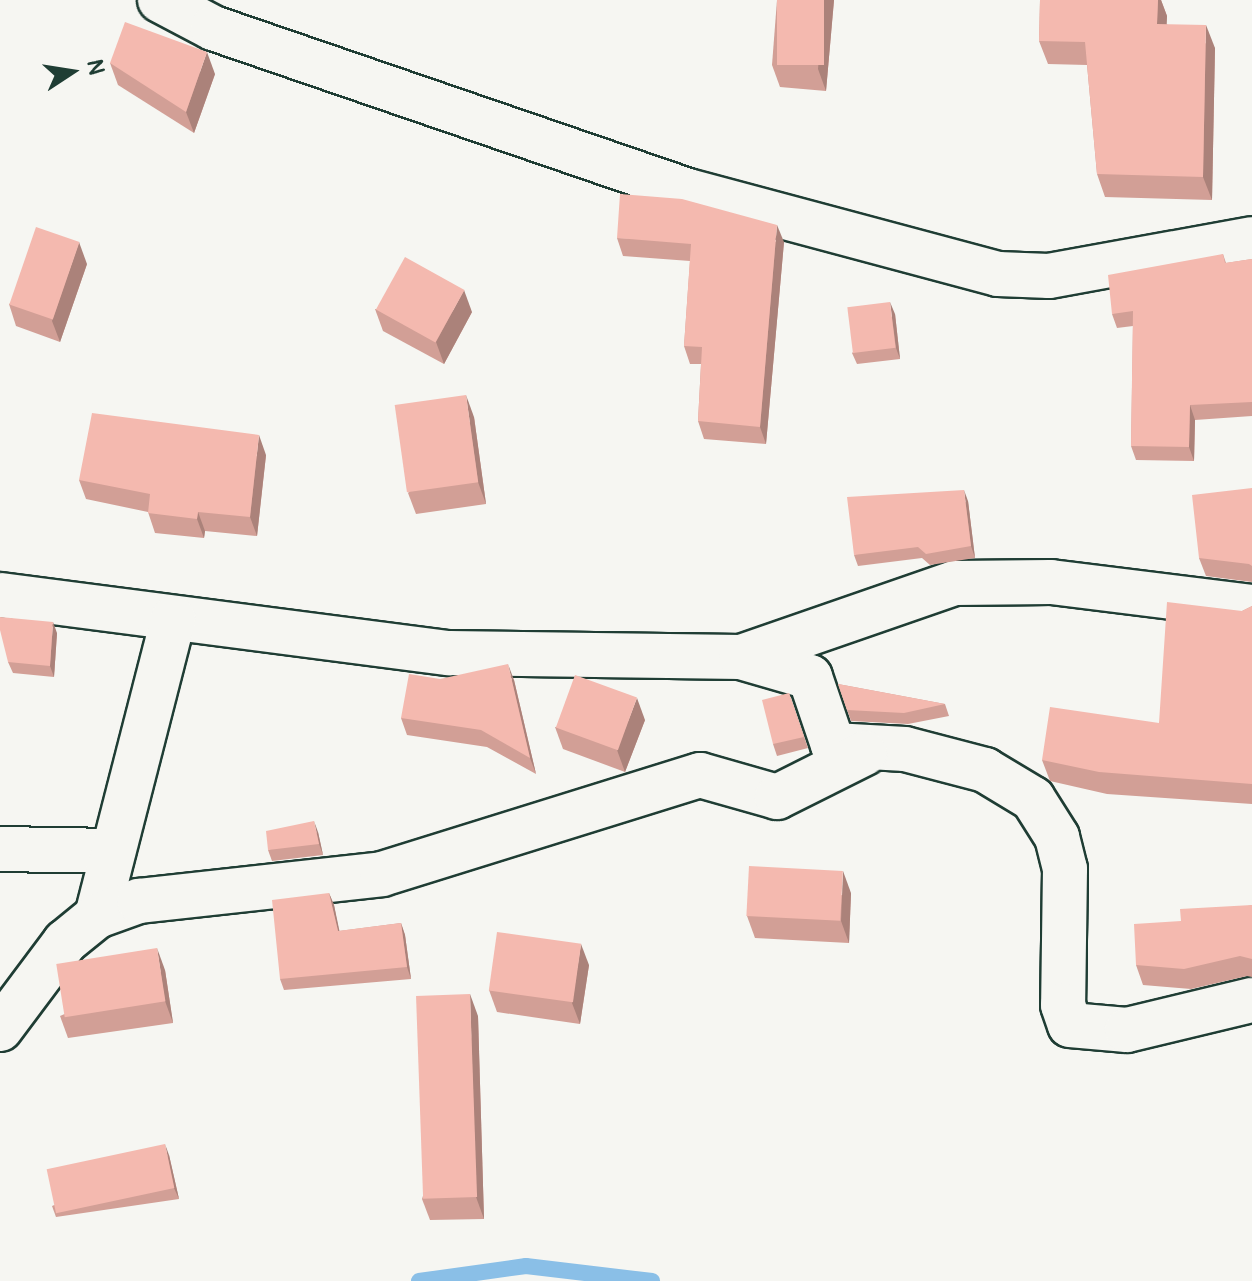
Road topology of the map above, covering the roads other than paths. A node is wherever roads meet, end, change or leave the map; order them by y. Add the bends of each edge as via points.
1 (160, 0) edge
2 (1252, 239) edge
3 (0, 595) edge
4 (1252, 607) edge
5 (173, 619) junction
6 (741, 657) junction
7 (865, 753) junction
8 (0, 849) edge
9 (113, 851) junction
10 (97, 916) junction
11 (1252, 1000) edge
12 (0, 1029) edge

1 - 2 street via 213,28 688,191 998,274 1065,274
3 - 5 street
4 - 6 street via 1051,582 955,583
5 - 6 street via 449,653
5 - 9 street
6 - 7 street via 810,677 833,745
7 - 10 street via 777,797 700,775 382,874 139,901
7 - 11 street via 905,749 985,770 1033,799 1057,837 1065,869 1063,1005 1070,1025 1127,1030
8 - 9 street
9 - 10 street
10 - 12 street via 65,942

